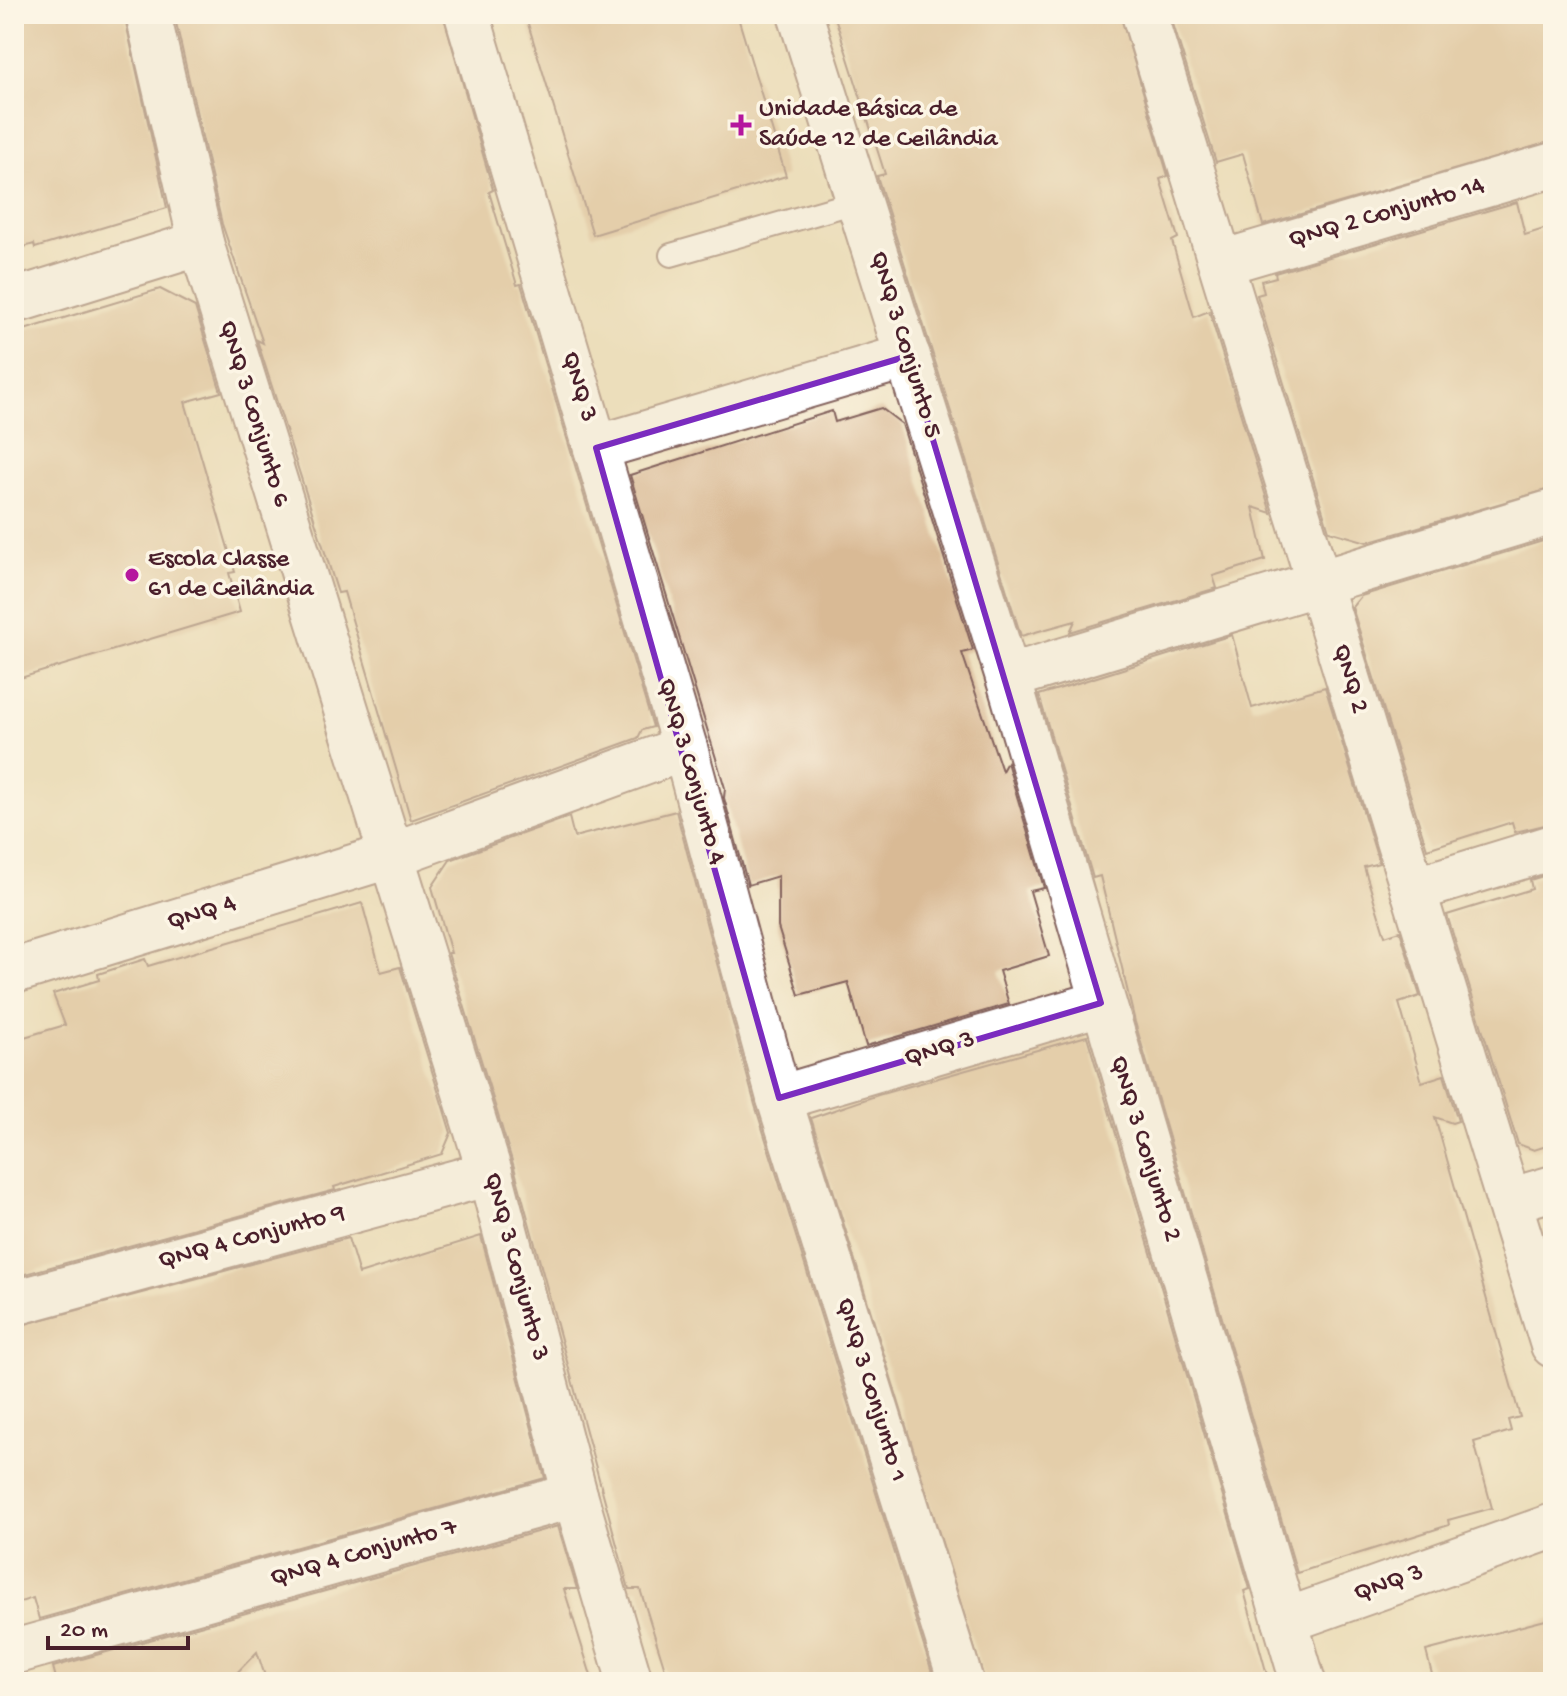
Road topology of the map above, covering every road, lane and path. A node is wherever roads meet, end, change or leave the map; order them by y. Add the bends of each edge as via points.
1 (148, 14) edge
2 (467, 14) edge
3 (800, 14) edge
4 (1144, 14) edge
5 (1553, 165) edge
6 (859, 201) junction
7 (201, 243) junction
8 (671, 255) dead end
9 (1221, 263) junction
10 (14, 301) edge
11 (908, 356) junction
12 (596, 448) junction
13 (1553, 512) edge
14 (1319, 582) junction
15 (1008, 677) junction
16 (685, 748) junction
17 (1553, 847) edge
18 (389, 856) junction
19 (1413, 890) junction
20 (14, 971) edge
21 (1101, 1003) junction
22 (779, 1098) junction
23 (490, 1173) junction
24 (1553, 1188) edge
25 (1509, 1201) junction
26 (14, 1303) edge
27 (1553, 1345) edge
28 (575, 1495) junction
29 (1553, 1526) edge
30 (1285, 1621) junction
31 (14, 1652) edge
32 (630, 1682) edge
33 (961, 1682) edge
34 (1303, 1682) edge

1 - 7 street, QNQ 3 Conjunto 6
2 - 12 street, QNQ 3
3 - 6 street, QNQ 3 Conjunto 5
4 - 9 street, QNQ 2
5 - 9 street, QNQ 2 Conjunto 14
6 - 8 lane
6 - 11 street, QNQ 3 Conjunto 5
7 - 10 street
7 - 18 street, QNQ 3 Conjunto 6
9 - 14 street, QNQ 2
11 - 12 street, QNQ 3
11 - 15 street, QNQ 3 Conjunto 5
12 - 16 street, QNQ 3 Conjunto 4
13 - 14 street
14 - 15 street
14 - 19 street, QNQ 2
15 - 21 street, QNQ 3 Conjunto 2
16 - 18 street
16 - 22 street, QNQ 3 Conjunto 4
17 - 19 street
18 - 20 street, QNQ 4
18 - 23 street, QNQ 3 Conjunto 3
19 - 25 street, QNQ 2
21 - 22 street, QNQ 3
21 - 30 street, QNQ 3 Conjunto 2
22 - 33 street, QNQ 3 Conjunto 1
23 - 26 street, QNQ 4 Conjunto 9
23 - 28 street, QNQ 3 Conjunto 3
24 - 25 street
25 - 27 street, QNQ 2
28 - 31 street, QNQ 4 Conjunto 7
28 - 32 street, QNQ 3 Conjunto 3
29 - 30 street, QNQ 3
30 - 34 street

